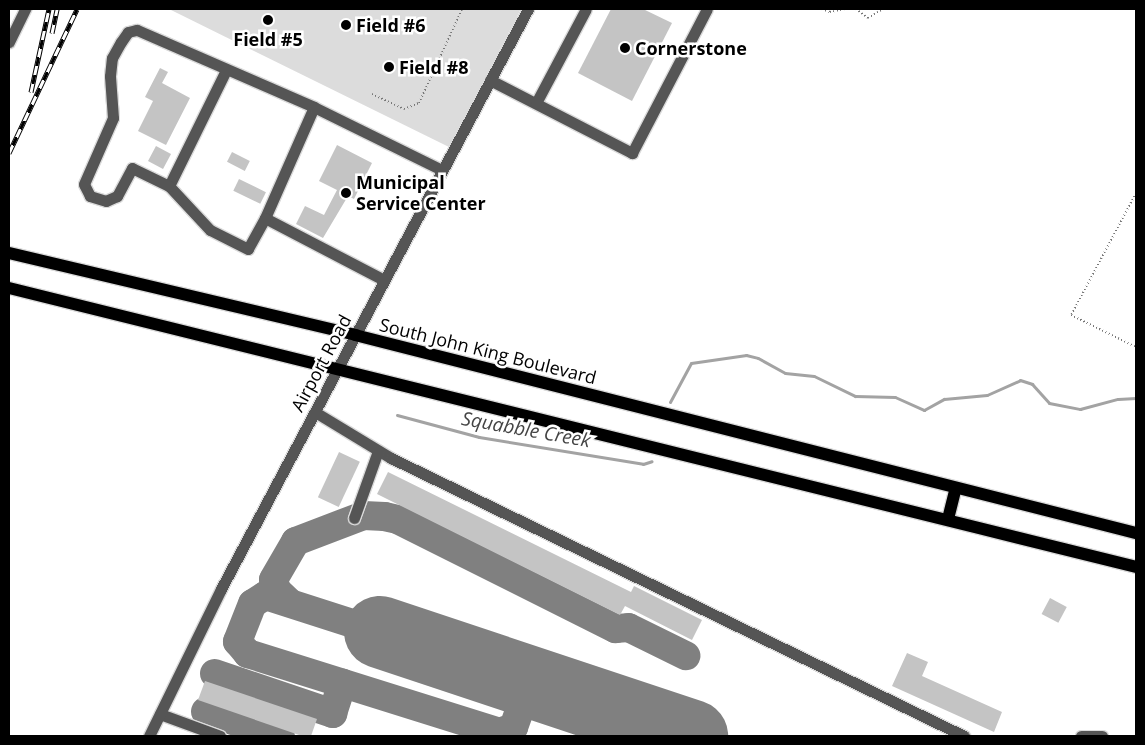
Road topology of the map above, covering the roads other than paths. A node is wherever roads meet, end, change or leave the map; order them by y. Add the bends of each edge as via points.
1 (25, 9) edge
2 (527, 9) edge
3 (586, 9) edge
4 (707, 9) edge
5 (9, 42) edge
6 (226, 70) junction
7 (490, 80) junction
8 (536, 103) junction
9 (314, 107) junction
10 (442, 170) junction
11 (168, 186) junction
12 (265, 218) junction
13 (9, 253) edge
14 (384, 280) junction
15 (9, 288) edge
16 (355, 336) junction
17 (338, 369) junction
18 (315, 412) junction
19 (378, 451) junction
20 (956, 488) junction
21 (354, 518) dead end
22 (948, 519) junction
23 (1136, 533) edge
24 (1136, 567) edge
25 (160, 714) junction
26 (149, 736) edge
27 (220, 736) edge
28 (964, 736) edge
29 (1081, 736) edge
30 (1102, 736) edge

1 - 5 street
2 - 7 street, Airport Road
3 - 8 street
4 - 8 street via 632,153
6 - 9 street
6 - 11 street
6 - 11 street via 137,30 128,32 112,58 113,118 84,184 90,196 106,201 117,196 132,168
7 - 8 street
7 - 10 street, Airport Road
9 - 10 street
9 - 12 street
10 - 14 street, Airport Road
11 - 12 street via 210,230 248,249
12 - 14 street
13 - 16 main road, South John King Boulevard
14 - 16 street, Airport Road
15 - 17 main road
16 - 17 street, Airport Road
16 - 20 main road, South John King Boulevard
17 - 18 street, Airport Road
17 - 22 main road
18 - 19 street
18 - 25 street, Airport Road
19 - 21 street
19 - 28 street
20 - 22 main road
20 - 23 main road, South John King Boulevard
22 - 24 main road
25 - 26 street, Airport Road
25 - 27 street
29 - 30 street

